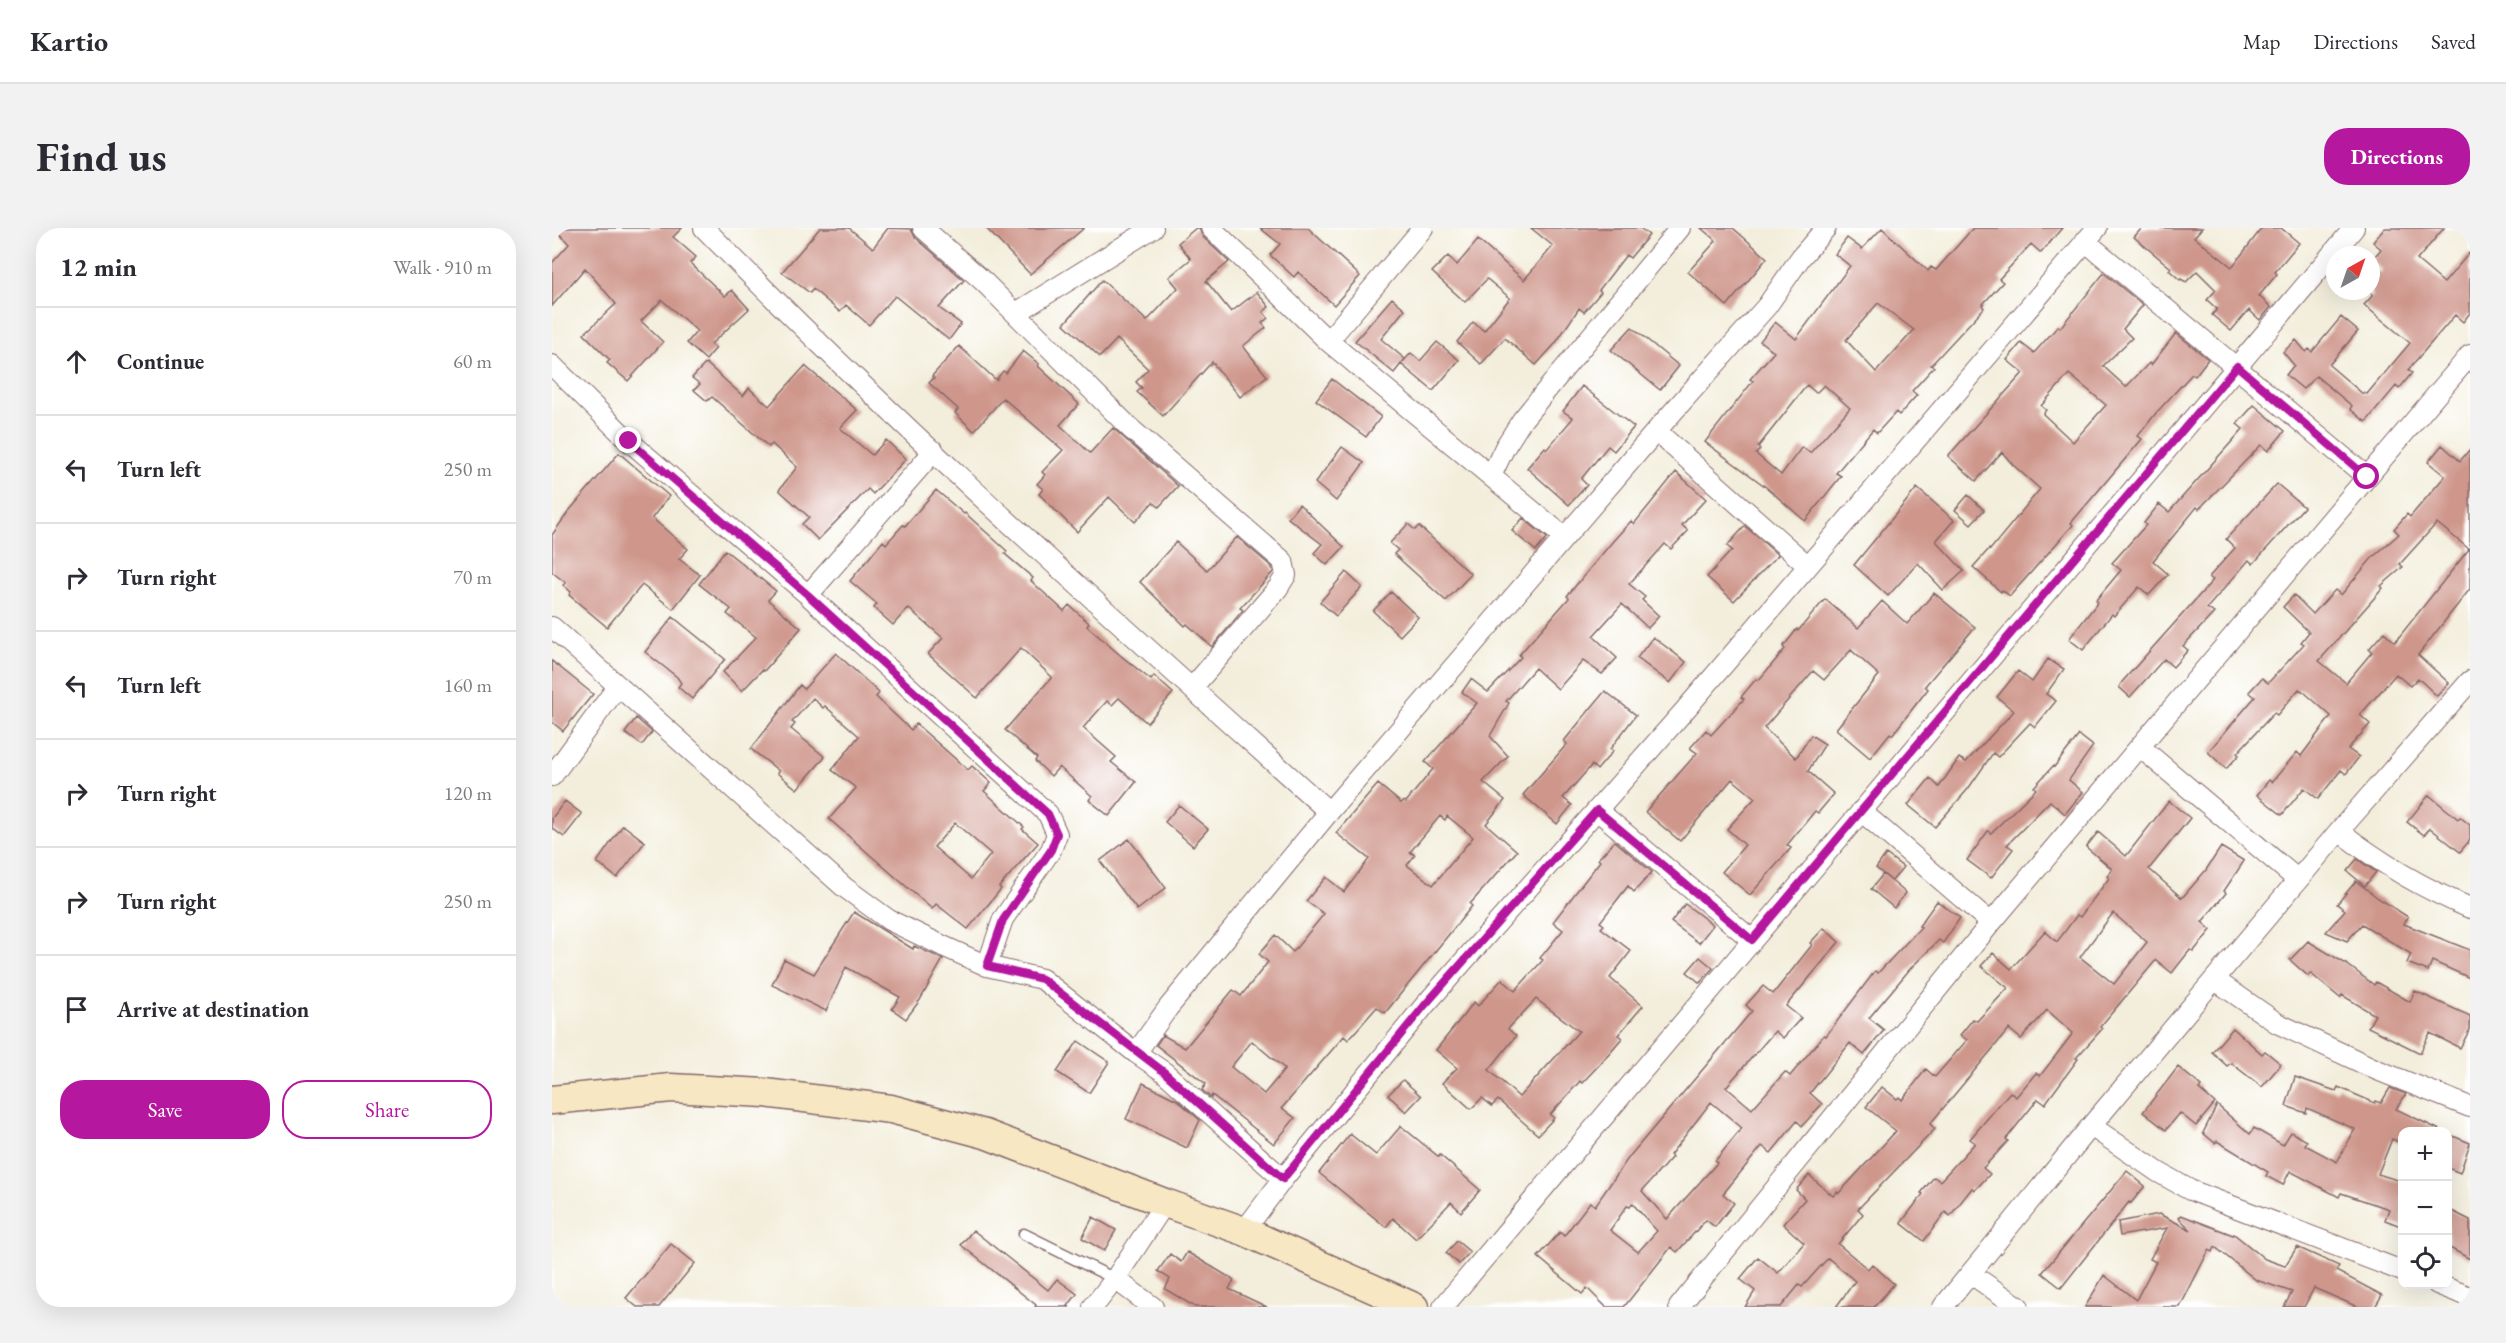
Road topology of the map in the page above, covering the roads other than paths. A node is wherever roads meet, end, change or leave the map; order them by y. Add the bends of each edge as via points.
1 (704, 228) edge
2 (923, 228) edge
3 (1153, 228) edge
4 (1211, 228) edge
5 (1423, 228) edge
6 (1680, 228) edge
7 (1826, 228) edge
8 (2354, 228) edge
9 (2091, 235) edge
10 (1016, 313) junction
11 (1328, 341) junction
12 (2470, 355) edge
13 (552, 365) edge
14 (2237, 366) junction
15 (1656, 431) junction
16 (934, 451) junction
17 (1491, 476) junction
18 (2367, 477) junction
19 (1564, 537) junction
20 (1808, 566) junction
21 (808, 595) junction
22 (552, 627) edge
23 (2469, 684) edge
24 (618, 686) junction
25 (1192, 688) junction
26 (2140, 747) junction
27 (552, 776) edge
28 (1597, 810) junction
29 (1861, 811) junction
30 (1329, 812) junction
31 (2339, 831) junction
32 (2298, 880) junction
33 (2470, 908) edge
34 (1991, 923) junction
35 (1752, 940) junction
36 (987, 966) junction
37 (2215, 980) junction
38 (1136, 1053) junction
39 (552, 1100) edge
40 (2470, 1107) edge
41 (2091, 1126) junction
42 (1283, 1179) junction
43 (1165, 1203) junction
44 (1245, 1231) junction
45 (1024, 1234) dead end
46 (2398, 1269) edge
47 (1971, 1274) junction
48 (1115, 1279) junction
49 (2450, 1289) edge
50 (2470, 1297) edge
51 (1093, 1307) edge
52 (1153, 1307) edge
53 (1414, 1307) edge
54 (1443, 1307) edge
55 (1679, 1307) edge
56 (1943, 1307) edge
57 (2019, 1307) edge

1 - 16 street via 803,329
2 - 10 street
3 - 10 street
4 - 11 street
5 - 11 street
6 - 17 street via 1522,420
7 - 15 street via 1767,306
8 - 14 street
9 - 14 street
9 - 20 street
10 - 25 street via 1131,429 1283,561 1286,575 1278,588
11 - 17 street
12 - 18 street
13 - 21 street via 629,441
14 - 18 street
14 - 29 street
15 - 19 street
15 - 20 street
16 - 21 street
16 - 25 street
17 - 19 street
18 - 26 street
19 - 30 street
20 - 28 street
21 - 36 street via 1048,814 1057,834 1051,850 1003,920
22 - 24 street
23 - 31 street
24 - 27 street
24 - 36 street via 844,887 889,920
25 - 30 street
26 - 32 street
26 - 34 street
28 - 35 street
28 - 42 street via 1425,1005
29 - 34 street
29 - 35 street
30 - 38 street via 1175,999
31 - 32 street
31 - 33 street via 2371,856 2430,891
32 - 37 street
34 - 55 street
35 - 54 street
36 - 38 street via 1042,979
37 - 40 street via 2277,1023 2377,1071
37 - 41 street
38 - 42 street via 1164,1072
39 - 43 main road via 671,1088 765,1093 891,1109 986,1134
41 - 46 street via 2190,1190
41 - 47 street
42 - 44 street
43 - 44 main road
43 - 48 street
44 - 53 main road
45 - 48 lane
47 - 56 street
47 - 57 street
48 - 51 street
48 - 52 street
49 - 50 street

